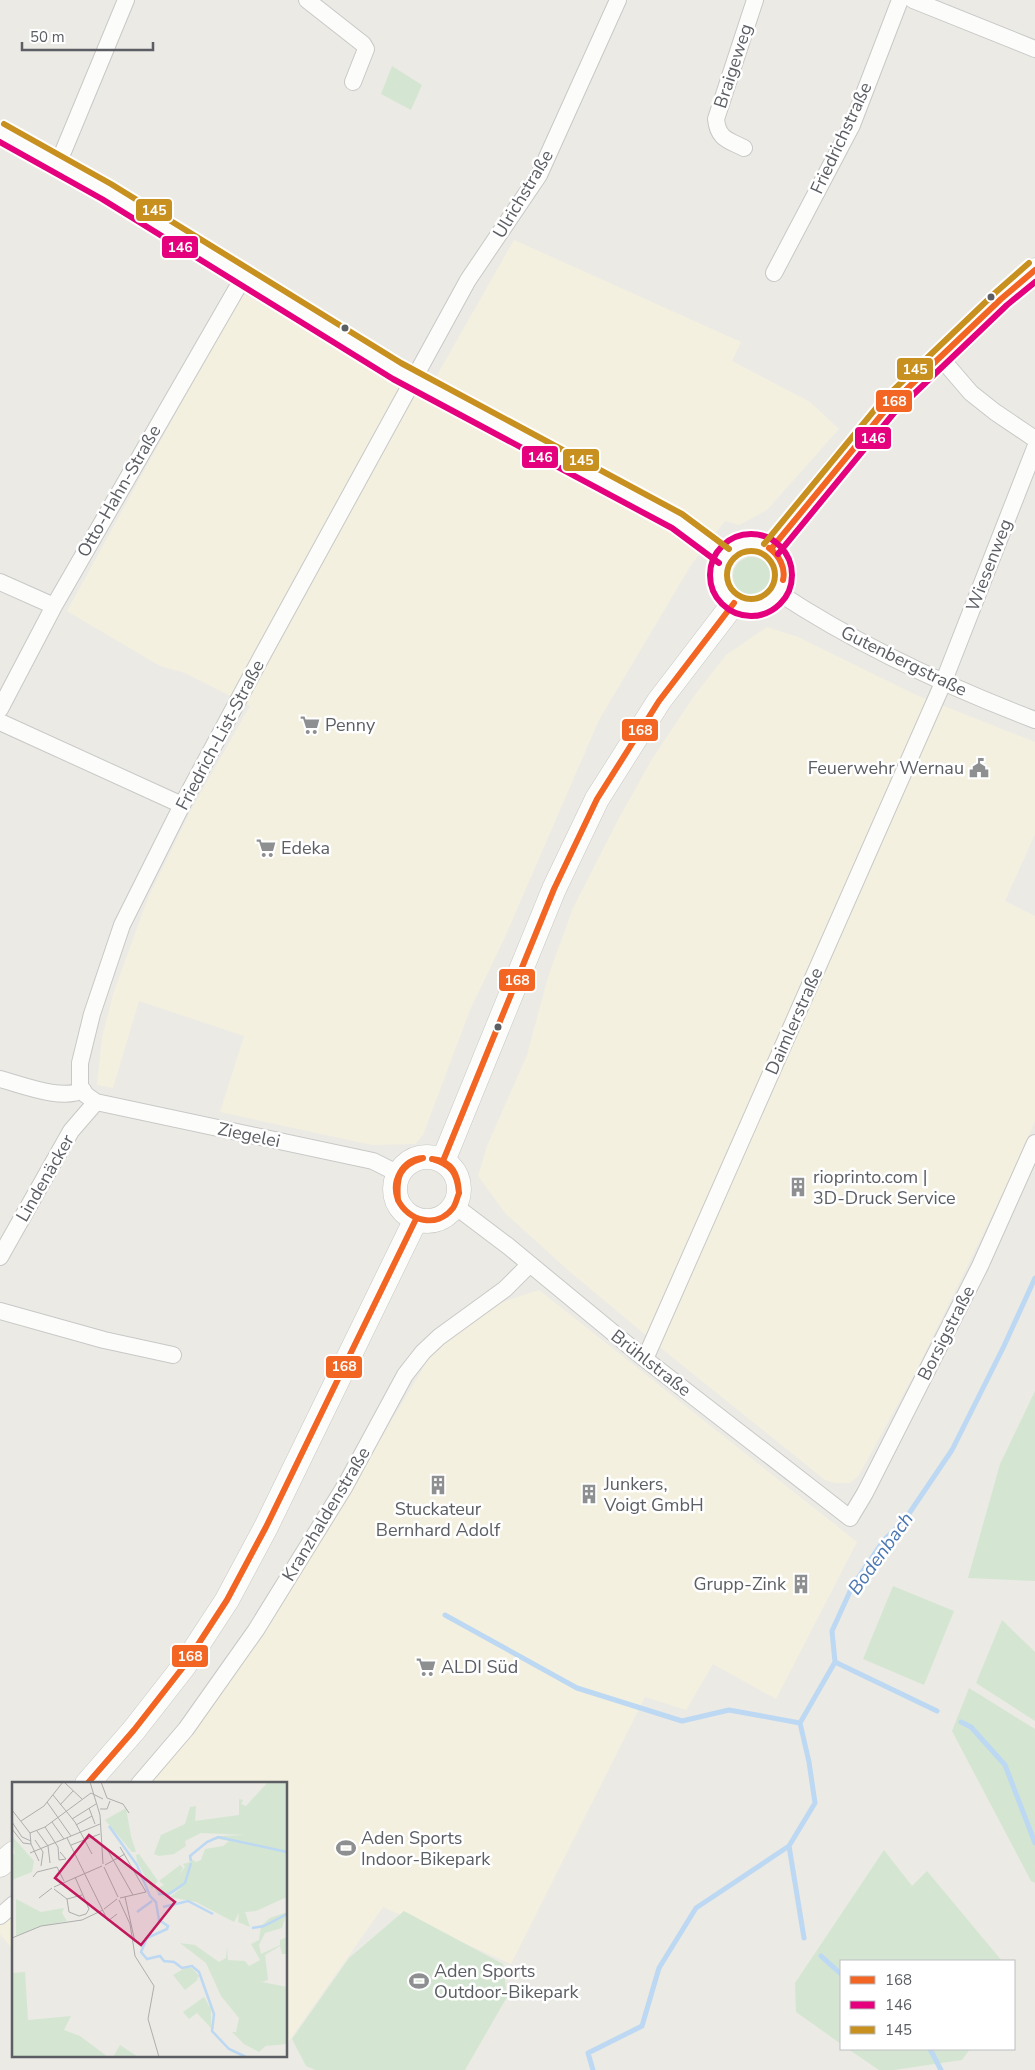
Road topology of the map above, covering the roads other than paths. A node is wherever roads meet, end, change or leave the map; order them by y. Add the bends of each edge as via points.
1 (126, 0) edge
2 (307, 0) edge
3 (618, 0) edge
4 (754, 0) edge
5 (900, 0) edge
6 (913, 0) edge
7 (1035, 49) edge
8 (353, 82) dead end
9 (0, 132) edge
10 (744, 148) dead end
11 (58, 164) junction
12 (1035, 270) edge
13 (774, 273) dead end
14 (244, 276) junction
15 (940, 358) junction
16 (414, 380) junction
17 (1035, 439) edge
18 (1035, 448) edge
19 (771, 549) junction
20 (724, 556) junction
21 (0, 582) edge
22 (779, 593) junction
23 (734, 603) junction
24 (54, 606) junction
25 (943, 683) junction
26 (0, 709) edge
27 (1035, 720) edge
28 (0, 722) edge
29 (182, 806) junction
30 (0, 1079) edge
31 (83, 1090) junction
32 (96, 1102) junction
33 (1035, 1143) edge
34 (443, 1161) junction
35 (399, 1174) junction
36 (454, 1206) junction
37 (416, 1219) junction
38 (0, 1257) edge
39 (530, 1264) junction
40 (0, 1311) edge
41 (173, 1355) dead end
42 (645, 1359) junction
43 (850, 1518) joint
44 (89, 1782) edge
45 (141, 1782) edge
46 (12, 1855) edge
47 (0, 1865) edge
48 (12, 1906) edge
49 (0, 1916) edge

1 - 11 street
2 - 8 street via 364,44 366,49
3 - 16 street, Ulrichstraße via 539,175 468,280
4 - 10 street, Braigeweg via 716,119 717,130 722,137
5 - 13 street, Friedrichstraße via 852,125
6 - 7 street
9 - 11 street
11 - 14 street
12 - 15 main road
14 - 16 street
14 - 24 street, Otto-Hahn-Straße
15 - 17 street via 971,393
15 - 19 main road via 888,408
16 - 20 street via 677,521
16 - 29 street, Friedrich-List-Straße
18 - 25 street, Wiesenweg
19 - 20 main road via 751,542 741,544
19 - 22 main road via 782,565 783,584
20 - 23 main road via 720,582 726,596
21 - 24 street
22 - 23 main road via 758,607
22 - 25 street, Gutenbergstraße via 812,615
23 - 34 main road via 659,701 597,800 550,898
24 - 26 street, Otto-Hahn-Straße
25 - 27 street, Gutenbergstraße
25 - 42 street, Daimlerstraße
28 - 29 street
29 - 31 street, Friedrich-List-Straße via 122,925 106,968 80,1063 79,1077
30 - 31 street via 60,1094 75,1094
31 - 32 street
32 - 35 street, Ziegelei via 373,1161
32 - 38 street, Lindenäcker via 71,1131
33 - 43 street, Borsigstraße via 980,1266 866,1493
34 - 35 main road via 426,1157 416,1159
34 - 36 main road via 458,1180 460,1191
35 - 37 main road via 395,1193 398,1203 404,1212
36 - 37 main road via 444,1217 434,1221
36 - 39 street, Brühlstraße
37 - 44 main road via 227,1600 184,1666
39 - 42 street, Brühlstraße
39 - 45 street, Kranzhaldenstraße via 505,1289 439,1337 405,1375 345,1486 258,1627 186,1729
40 - 41 street
42 - 43 street, Brühlstraße
46 - 47 main road
48 - 49 street

